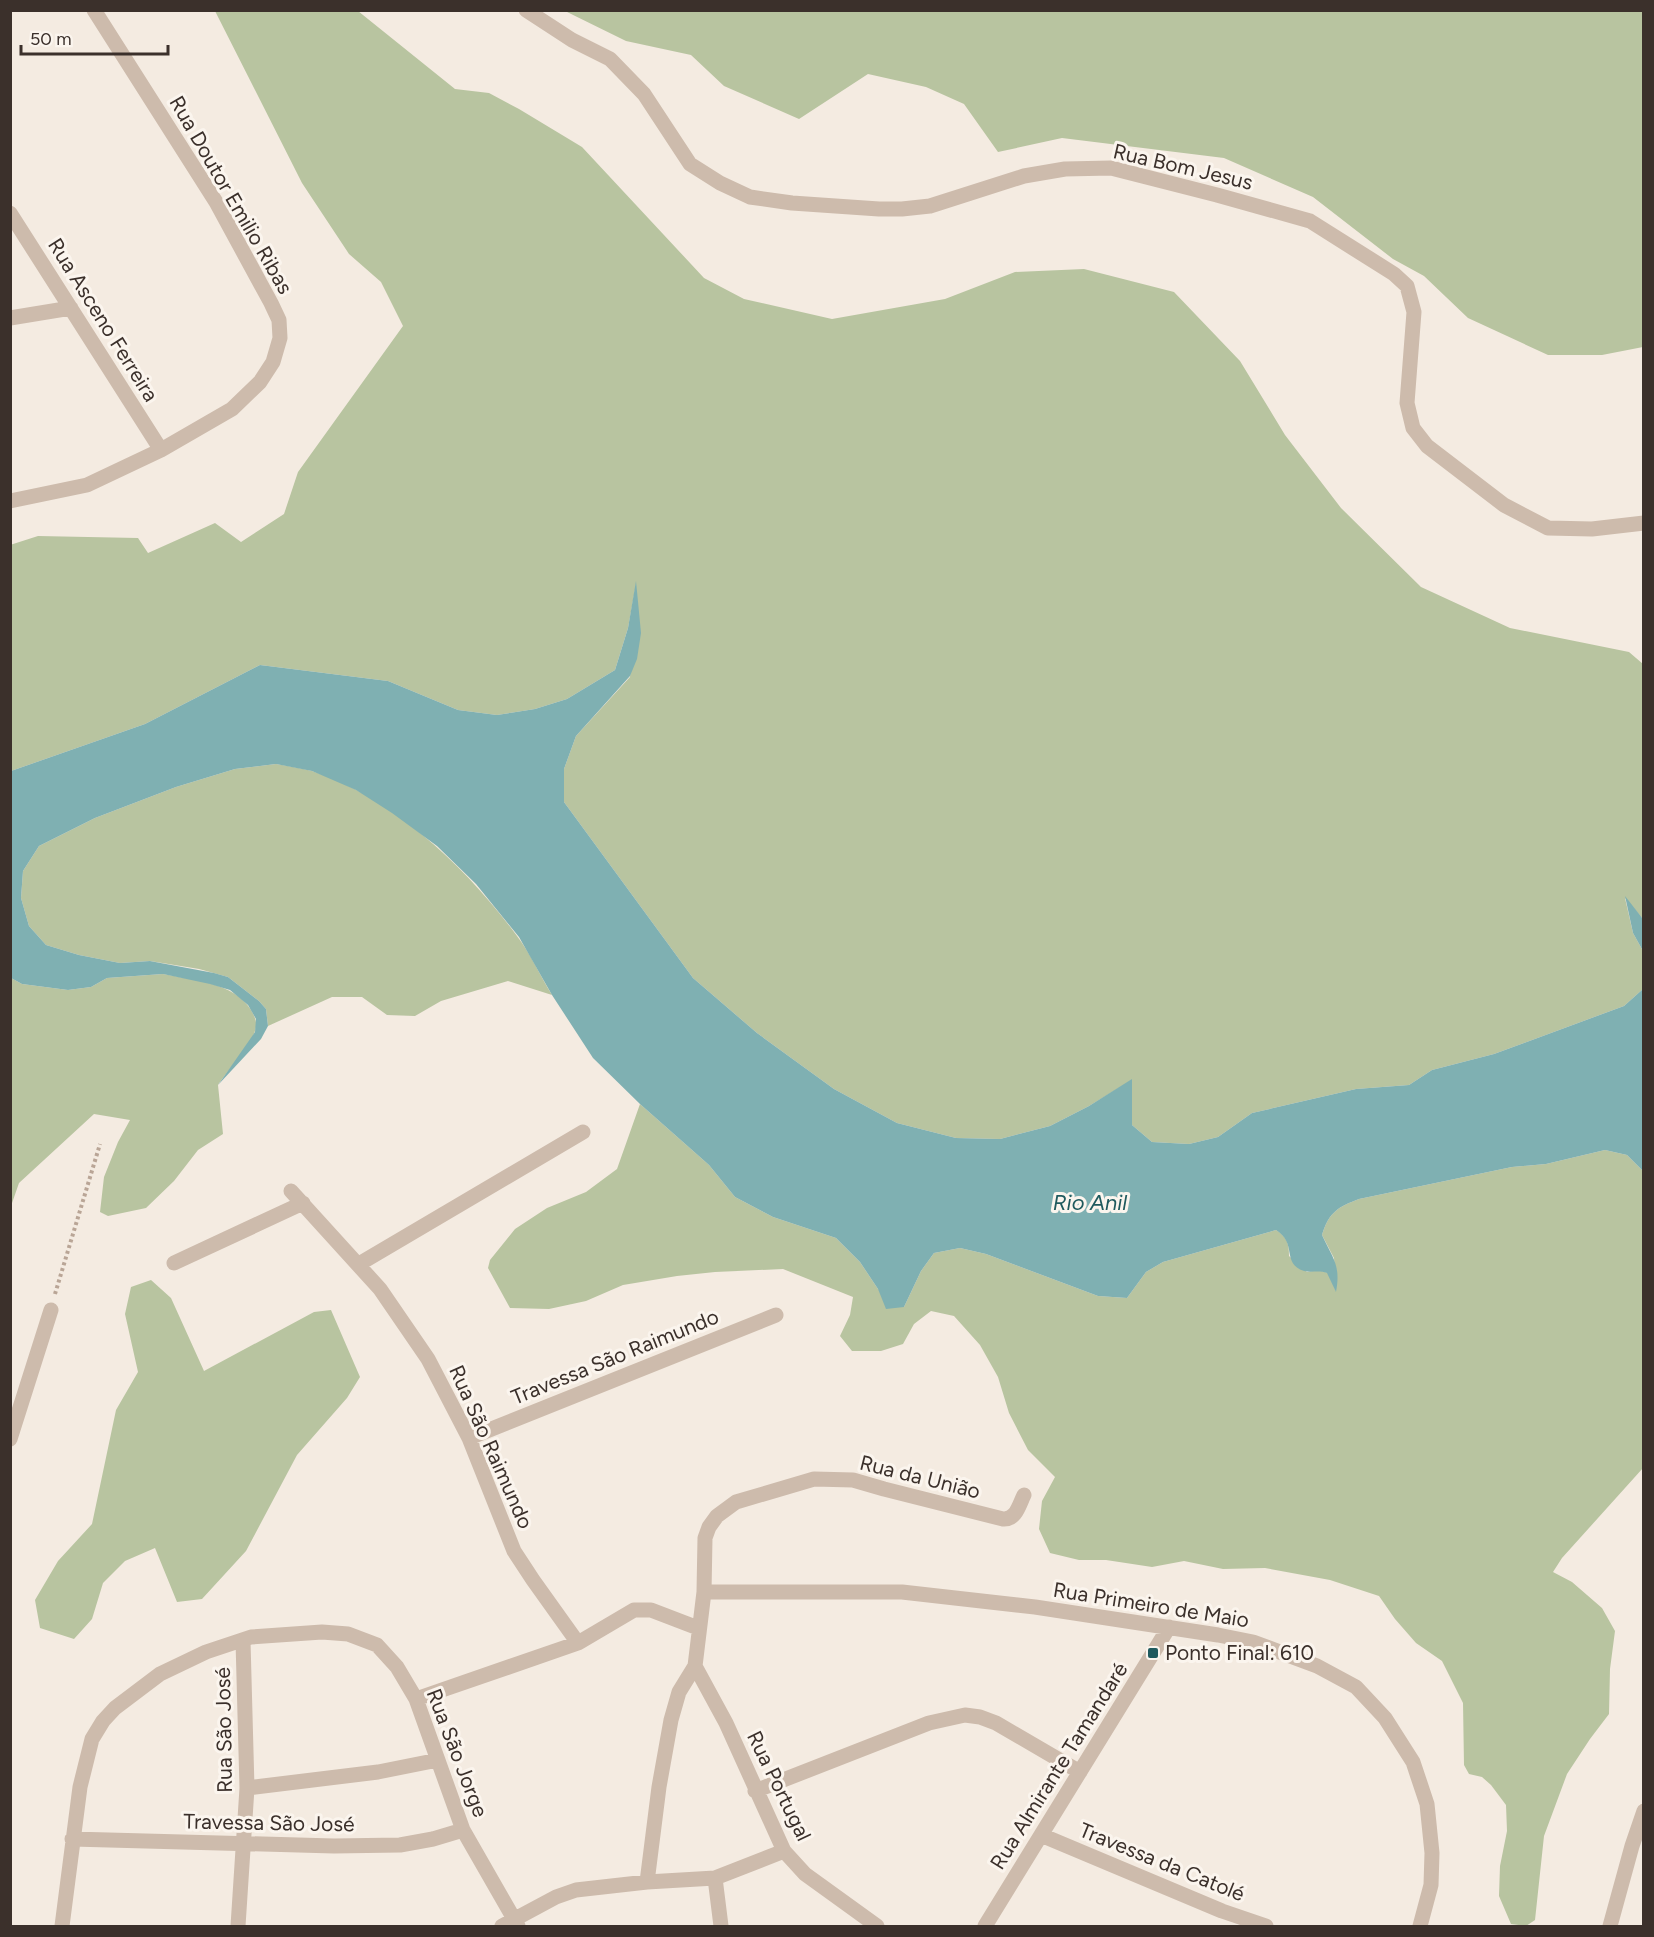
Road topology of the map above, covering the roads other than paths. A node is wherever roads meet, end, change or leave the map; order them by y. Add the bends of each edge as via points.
1 (94, 10) edge
2 (526, 10) edge
3 (10, 213) edge
4 (71, 308) junction
5 (10, 318) edge
6 (161, 450) junction
7 (10, 501) edge
8 (1644, 523) edge
9 (583, 1132) dead end
10 (291, 1191) dead end
11 (303, 1203) junction
12 (174, 1263) dead end
13 (359, 1264) junction
14 (51, 1310) road end
15 (776, 1315) dead end
16 (469, 1438) junction
17 (10, 1440) edge
18 (1024, 1496) dead end
19 (704, 1592) junction
20 (1169, 1627) junction
21 (698, 1628) junction
22 (243, 1641) junction
23 (578, 1643) junction
24 (695, 1666) junction
25 (416, 1699) junction
26 (438, 1760) junction
27 (1080, 1772) junction
28 (247, 1788) junction
29 (755, 1791) junction
30 (1644, 1811) edge
31 (463, 1830) junction
32 (1041, 1835) junction
33 (72, 1839) junction
34 (243, 1844) junction
35 (784, 1851) junction
36 (715, 1878) junction
37 (647, 1882) junction
38 (512, 1924) edge
39 (62, 1926) edge
40 (238, 1926) edge
41 (721, 1926) edge
42 (877, 1926) edge
43 (985, 1926) edge
44 (1266, 1926) edge
45 (1420, 1926) edge
46 (1610, 1926) edge

1 - 6 street, Rua Doutor Emilio Ribas via 216,202 279,320 280,338 273,362 260,382 232,409
2 - 8 street, Rua Bom Jesus via 610,59 644,94 690,164 750,197 902,209 930,206 1024,176 1065,169 1111,168 1310,222 1407,285 1414,312 1407,404 1413,428 1427,446 1504,505 1548,528 1592,529
3 - 4 street, Rua Asceno Ferreira
4 - 5 street
4 - 6 street, Rua Asceno Ferreira
6 - 7 street, Rua Doutor Emilio Ribas via 87,485
9 - 13 street
10 - 11 street, Rua São Raimundo
11 - 12 street
11 - 13 street, Rua São Raimundo
13 - 16 street, Rua São Raimundo via 428,1359
14 - 17 street
15 - 16 street, Travessa São Raimundo
16 - 23 street, Rua São Raimundo via 514,1551
18 - 19 street, Rua da União via 1009,1519 853,1480 814,1479 736,1502 708,1527
19 - 20 street, Rua Primeiro de Maio via 902,1592
19 - 21 street
20 - 27 street, Rua Almirante Tamandaré
20 - 45 street, Rua Primeiro de Maio via 1253,1642 1317,1666 1356,1687 1385,1718 1413,1762 1427,1804 1431,1885
21 - 23 street via 642,1609
21 - 24 street
22 - 25 street, Rua São Jorge via 295,1632 348,1634 377,1645 397,1667
22 - 28 street, Rua São José
22 - 33 street, Rua São Jorge via 206,1652 160,1674 103,1721 92,1739
23 - 25 street
24 - 29 street, Rua Portugal via 726,1723
24 - 37 street via 680,1692 671,1720
25 - 26 street, Rua São Jorge
26 - 28 street via 367,1774
26 - 31 street, Rua São Jorge
27 - 29 street via 996,1723 965,1715 930,1723
27 - 32 street, Rua Almirante Tamandaré
28 - 34 street, Rua São José
29 - 35 street, Rua Portugal
30 - 46 street
31 - 34 street, Travessa São José via 400,1845
31 - 38 street, Rua São Jorge
32 - 43 street, Rua Almirante Tamandaré
32 - 44 street, Travessa da Catolé
33 - 34 street, Travessa São José
33 - 39 street, Rua São Jorge
34 - 40 street, Rua São José
35 - 36 street
35 - 42 street, Rua Portugal via 805,1874
36 - 37 street
36 - 41 street
37 - 38 street via 576,1890 556,1897

